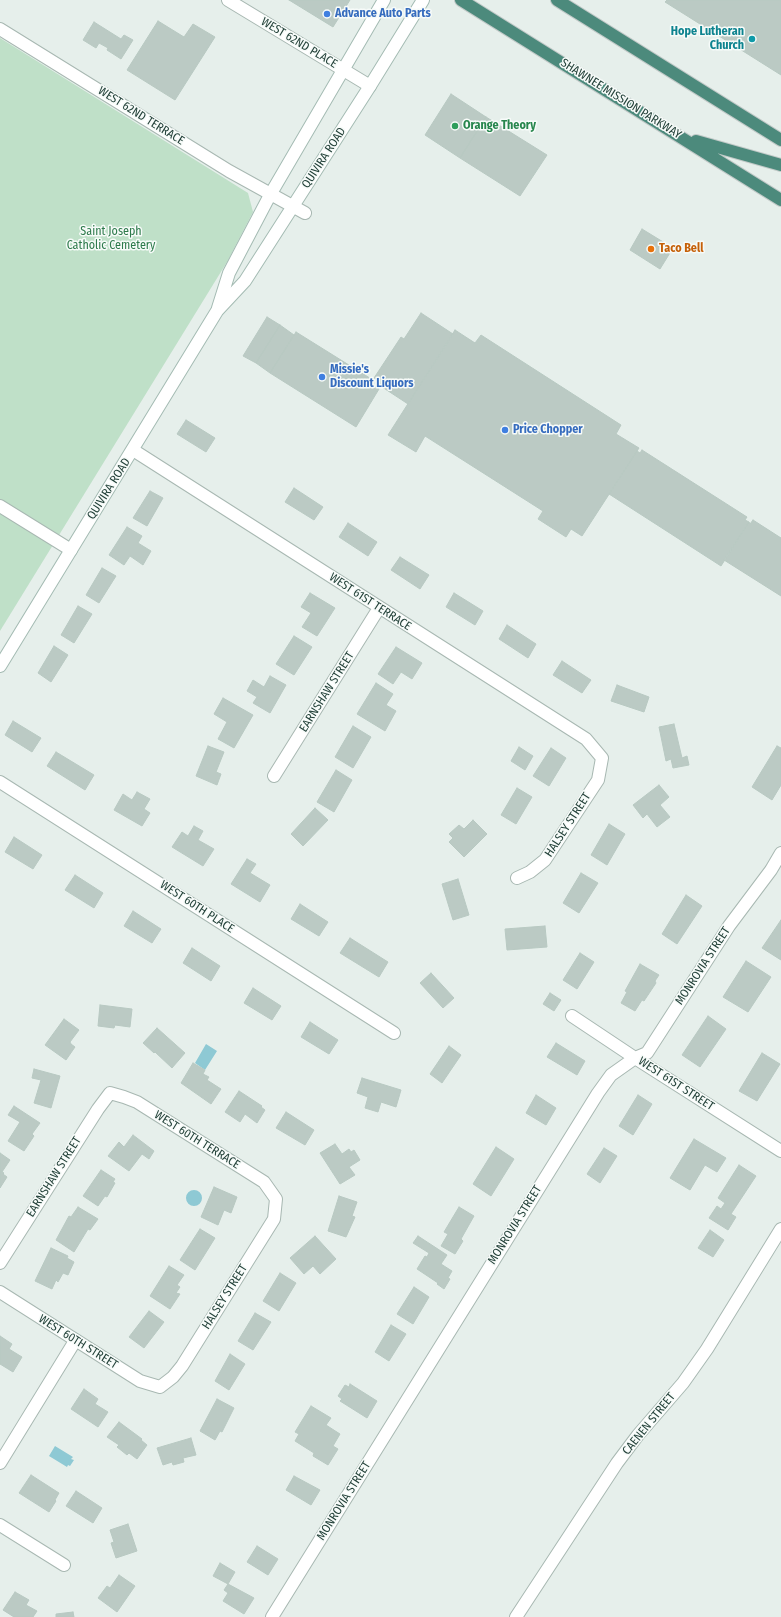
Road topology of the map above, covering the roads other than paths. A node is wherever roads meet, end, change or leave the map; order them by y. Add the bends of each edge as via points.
1 (228, 0) edge
2 (384, 0) edge
3 (423, 0) edge
4 (461, 0) edge
5 (557, 0) edge
6 (0, 29) edge
7 (342, 70) junction
8 (370, 86) junction
9 (682, 137) junction
10 (781, 140) edge
11 (781, 165) edge
12 (270, 195) junction
13 (781, 200) edge
14 (287, 204) junction
15 (305, 214) dead end
16 (217, 311) junction
17 (133, 450) junction
18 (0, 506) edge
19 (72, 550) junction
20 (379, 608) junction
21 (0, 666) edge
22 (602, 758) joint
23 (274, 776) dead end
24 (0, 782) edge
25 (781, 853) edge
26 (518, 878) dead end
27 (572, 1016) dead end
28 (394, 1033) dead end
29 (635, 1058) junction
30 (110, 1093) joint
31 (781, 1151) edge
32 (276, 1199) joint
33 (781, 1229) edge
34 (0, 1263) edge
35 (0, 1292) edge
36 (75, 1341) junction
37 (160, 1387) joint
38 (0, 1463) edge
39 (0, 1525) edge
40 (64, 1564) dead end
41 (272, 1617) edge
42 (516, 1617) edge

1 - 7 street, WEST 62ND PLACE
2 - 7 street, QUIVIRA ROAD
3 - 8 street, QUIVIRA ROAD
4 - 9 highway, SHAWNEE MISSION PARKWAY
5 - 10 highway
6 - 12 street, WEST 62ND TERRACE
7 - 8 street, WEST 62ND PLACE
7 - 12 street, QUIVIRA ROAD
8 - 14 street, QUIVIRA ROAD
9 - 11 highway
9 - 13 highway, SHAWNEE MISSION PARKWAY
12 - 14 street, WEST 62ND TERRACE
12 - 16 street, QUIVIRA ROAD via 229,273
14 - 15 street, WEST 62ND TERRACE
14 - 16 street, QUIVIRA ROAD via 245,280
16 - 17 street, QUIVIRA ROAD
17 - 19 street, QUIVIRA ROAD
17 - 20 street, WEST 61ST TERRACE
18 - 19 street
19 - 21 street, QUIVIRA ROAD
20 - 22 street, WEST 61ST TERRACE via 586,739
20 - 23 street, EARNSHAW STREET
22 - 26 street, HALSEY STREET via 598,780 545,860
24 - 28 street, WEST 60TH PLACE
25 - 29 street, MONROVIA STREET via 728,926 647,1053
27 - 29 street, WEST 61ST STREET
29 - 31 street, WEST 61ST STREET
29 - 41 street, MONROVIA STREET via 611,1075 598,1093
30 - 32 street, WEST 60TH TERRACE via 137,1102 264,1182
30 - 34 street, EARNSHAW STREET
32 - 37 street, HALSEY STREET via 274,1219 182,1366 174,1377
33 - 42 street, CAENEN STREET via 707,1349 682,1384 621,1458
35 - 36 street, WEST 60TH STREET
36 - 37 street, WEST 60TH STREET via 140,1382
36 - 38 street
39 - 40 street

